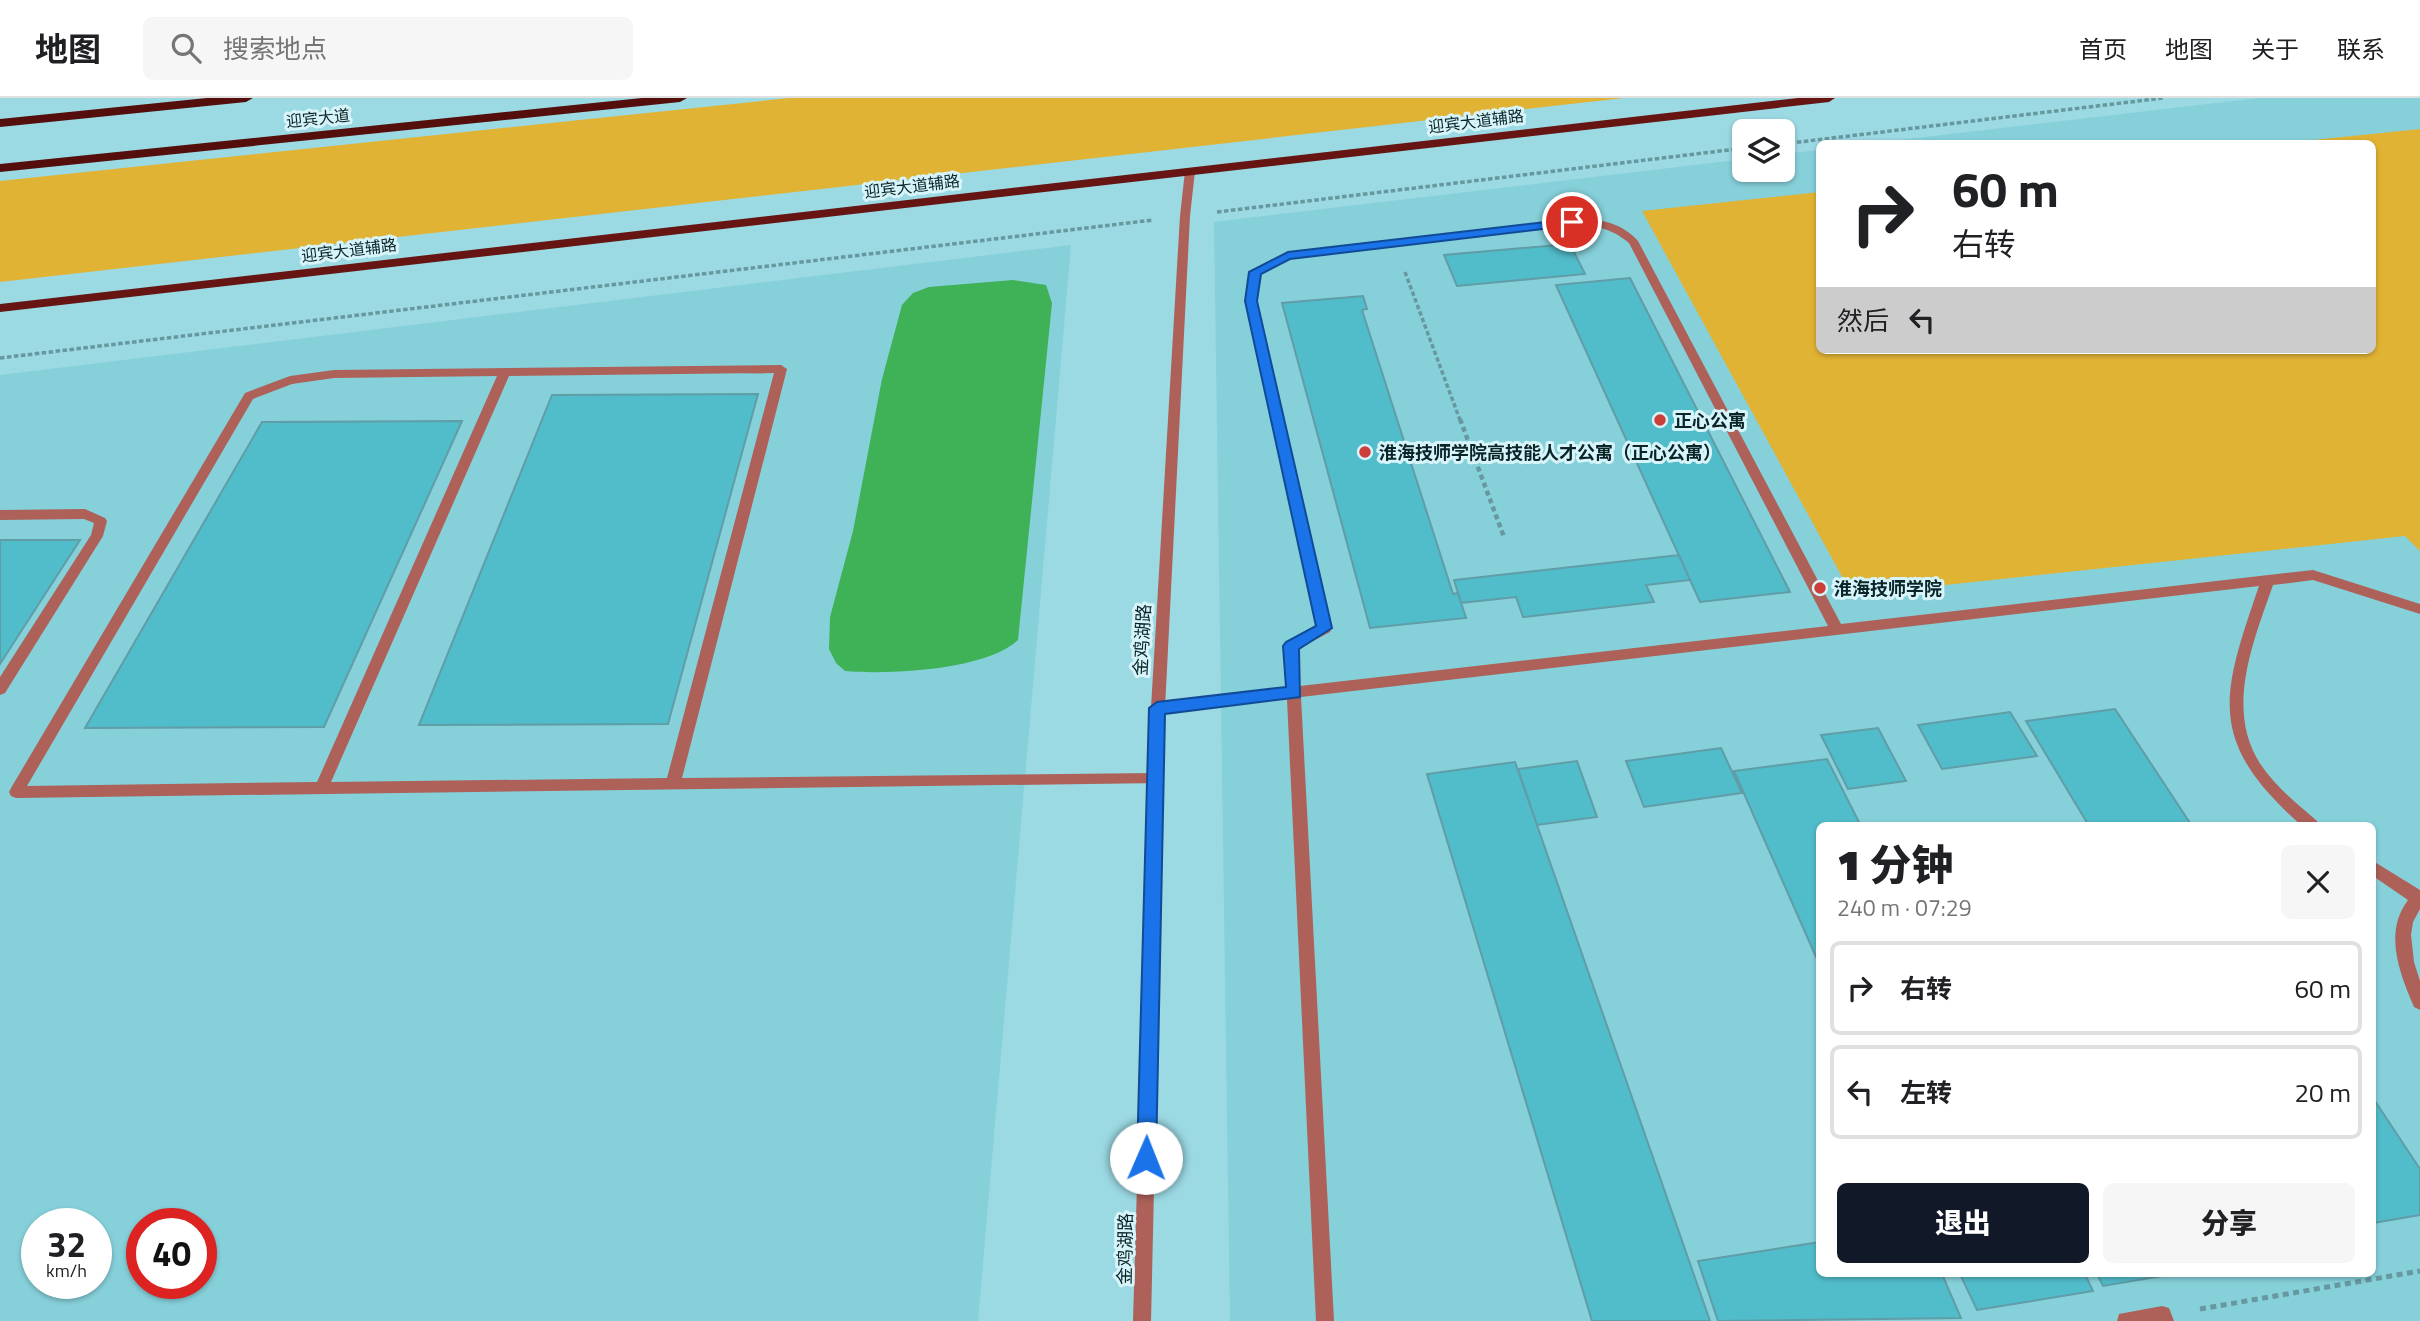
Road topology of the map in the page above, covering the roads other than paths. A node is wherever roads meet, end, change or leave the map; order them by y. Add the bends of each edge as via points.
1 (246, 98) edge
2 (680, 98) edge
3 (1829, 98) edge
4 (0, 123) edge
5 (0, 168) edge
6 (1190, 171) junction
7 (0, 308) edge
8 (505, 372) junction
9 (0, 515) edge
10 (2268, 580) junction
11 (2420, 609) edge
12 (1837, 630) junction
13 (0, 689) edge
14 (1294, 693) junction
15 (1157, 708) junction
16 (1156, 779) junction
17 (673, 785) junction
18 (321, 789) junction
19 (2308, 822) edge
20 (2376, 870) edge
21 (2419, 898) edge
22 (2420, 1002) edge
23 (2164, 1318) edge
24 (1143, 1321) edge
25 (1325, 1321) edge
26 (2126, 1321) edge

1 - 4 highway
2 - 5 highway, 迎宾大道
3 - 6 main road, 迎宾大道辅路
6 - 7 main road, 迎宾大道辅路
6 - 15 street, 金鸡湖路
8 - 17 street via 781,369
8 - 18 street
8 - 18 street via 334,373 290,380 249,396 16,792
9 - 13 street via 85,514 100,521 97,536
10 - 11 street via 2313,575
10 - 12 street
10 - 19 street via 2239,665 2233,711 2244,752 2265,782
12 - 14 street
12 - 14 street via 1633,242 1622,231 1583,222 1394,243 1288,256 1255,272 1253,279 1251,301 1325,628 1291,646
14 - 15 street
14 - 25 street
15 - 16 street, 金鸡湖路
16 - 17 street
16 - 24 street, 金鸡湖路
17 - 18 street
20 - 21 street
21 - 22 street via 2402,925 2403,961
23 - 26 street

